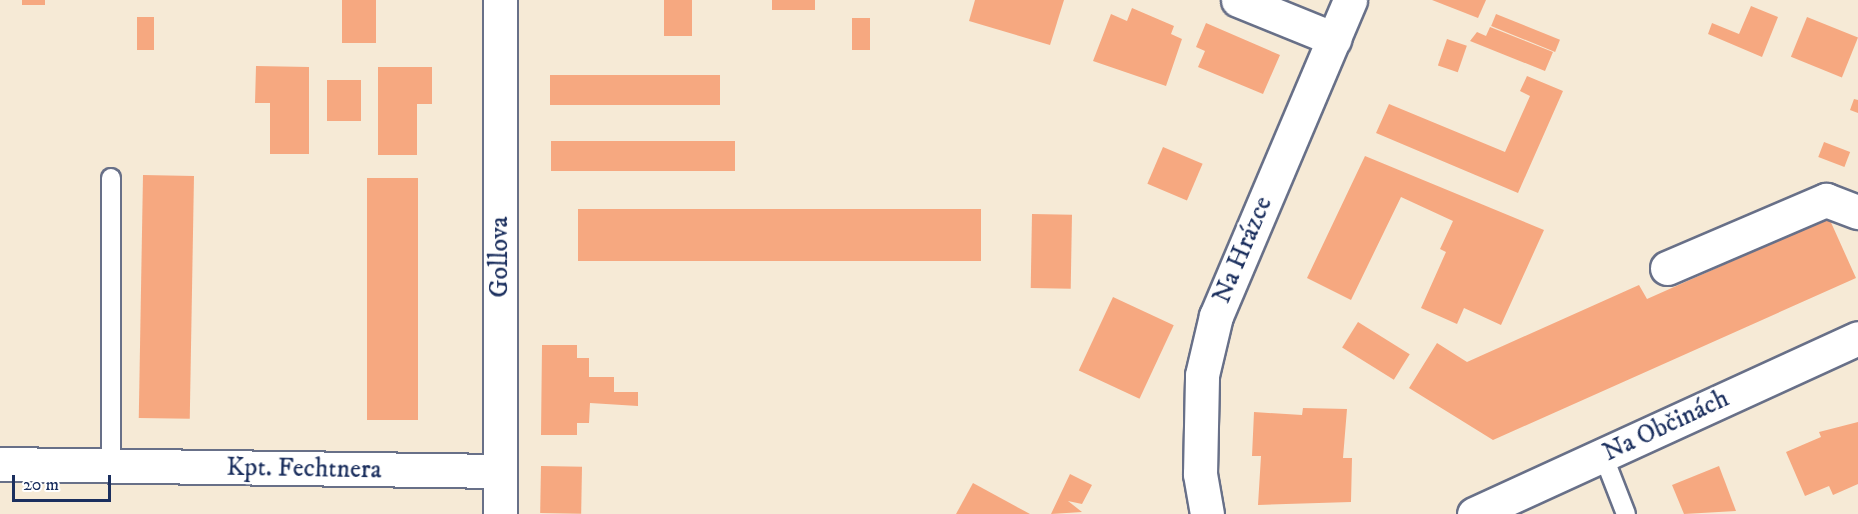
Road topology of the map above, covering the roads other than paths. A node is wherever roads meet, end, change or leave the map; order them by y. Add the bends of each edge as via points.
1 (500, 0) edge
2 (1238, 0) edge
3 (1350, 0) edge
4 (1334, 39) junction
5 (111, 178) dead end
6 (1858, 212) edge
7 (1667, 268) dead end
8 (1858, 338) edge
9 (1604, 455) junction
10 (0, 464) edge
11 (111, 466) junction
12 (500, 471) junction
13 (500, 514) edge
14 (1207, 514) edge
15 (1474, 514) edge
16 (1626, 514) edge

1 - 12 street, Gollova
2 - 4 street
3 - 4 street, Na Hrázce
4 - 14 street, Na Hrázce via 1216,315 1202,375 1200,474
5 - 11 lane
6 - 7 street via 1826,200
8 - 9 street, Na Občinách
9 - 15 street, Na Občinách
9 - 16 lane
10 - 11 street, Kpt. Fechtnera
11 - 12 street, Kpt. Fechtnera
12 - 13 street, Gollova

